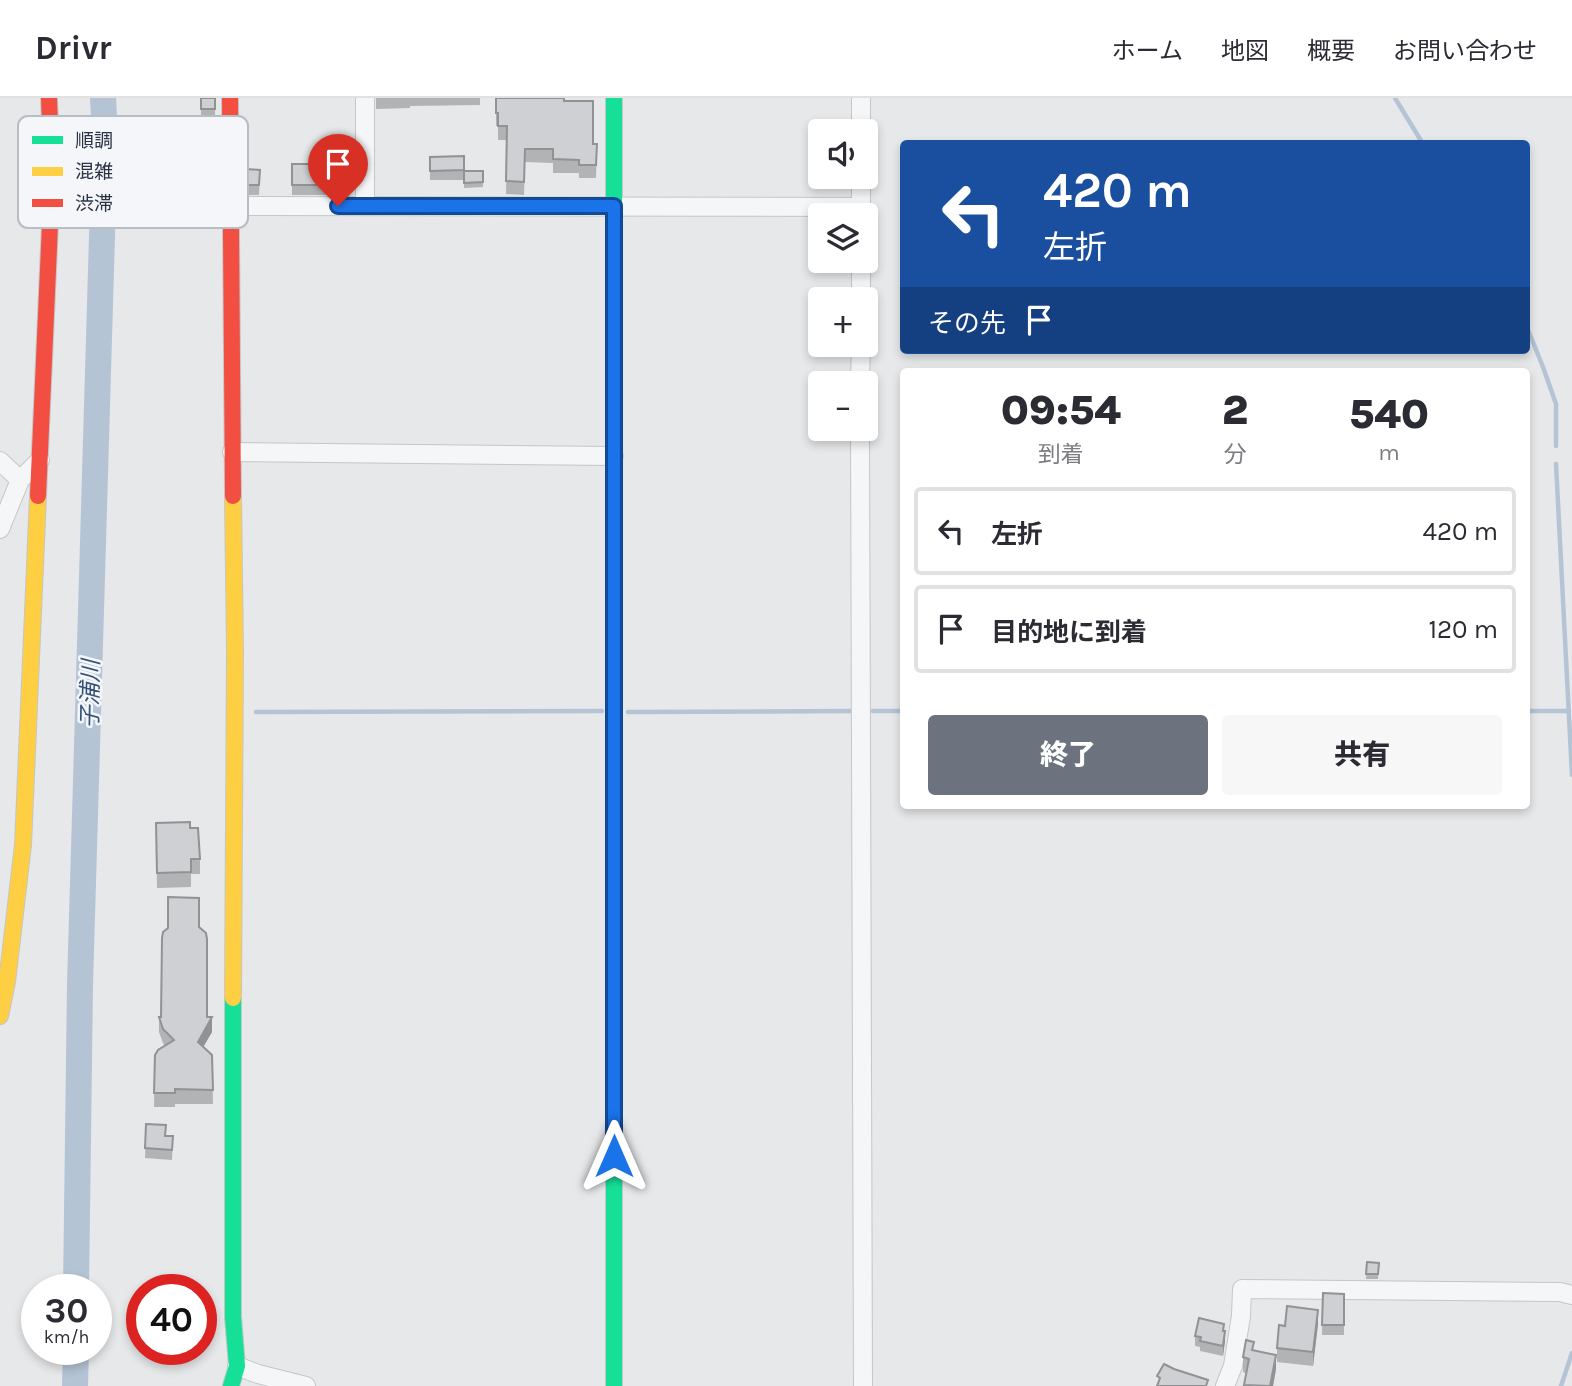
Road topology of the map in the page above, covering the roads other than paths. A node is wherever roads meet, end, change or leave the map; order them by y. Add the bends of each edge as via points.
1 (49, 98) edge
2 (230, 98) edge
3 (365, 98) edge
4 (614, 98) edge
5 (860, 98) edge
6 (50, 116) edge
7 (230, 116) edge
8 (861, 119) edge
9 (248, 205) edge
10 (365, 206) junction
11 (614, 206) junction
12 (808, 210) edge
13 (50, 228) edge
14 (231, 228) edge
15 (860, 441) edge
16 (232, 452) junction
17 (614, 456) junction
18 (40, 460) junction
19 (0, 461) edge
20 (20, 480) junction
21 (0, 529) edge
22 (0, 1016) edge
23 (1572, 1295) edge
24 (237, 1366) junction
25 (231, 1386) edge
26 (306, 1386) edge
27 (614, 1386) edge
28 (863, 1386) edge
29 (1224, 1386) edge

1 - 6 street
2 - 7 street
3 - 10 street
4 - 11 street
5 - 8 street
9 - 10 street
10 - 11 street
11 - 12 street
11 - 17 street
13 - 18 street
14 - 16 street
15 - 28 street
16 - 17 street
16 - 24 street via 232,1140
17 - 27 street
18 - 20 street
18 - 22 street via 23,845
19 - 20 street
20 - 21 street
23 - 29 street via 1242,1289 1233,1366
24 - 25 street
24 - 26 street

